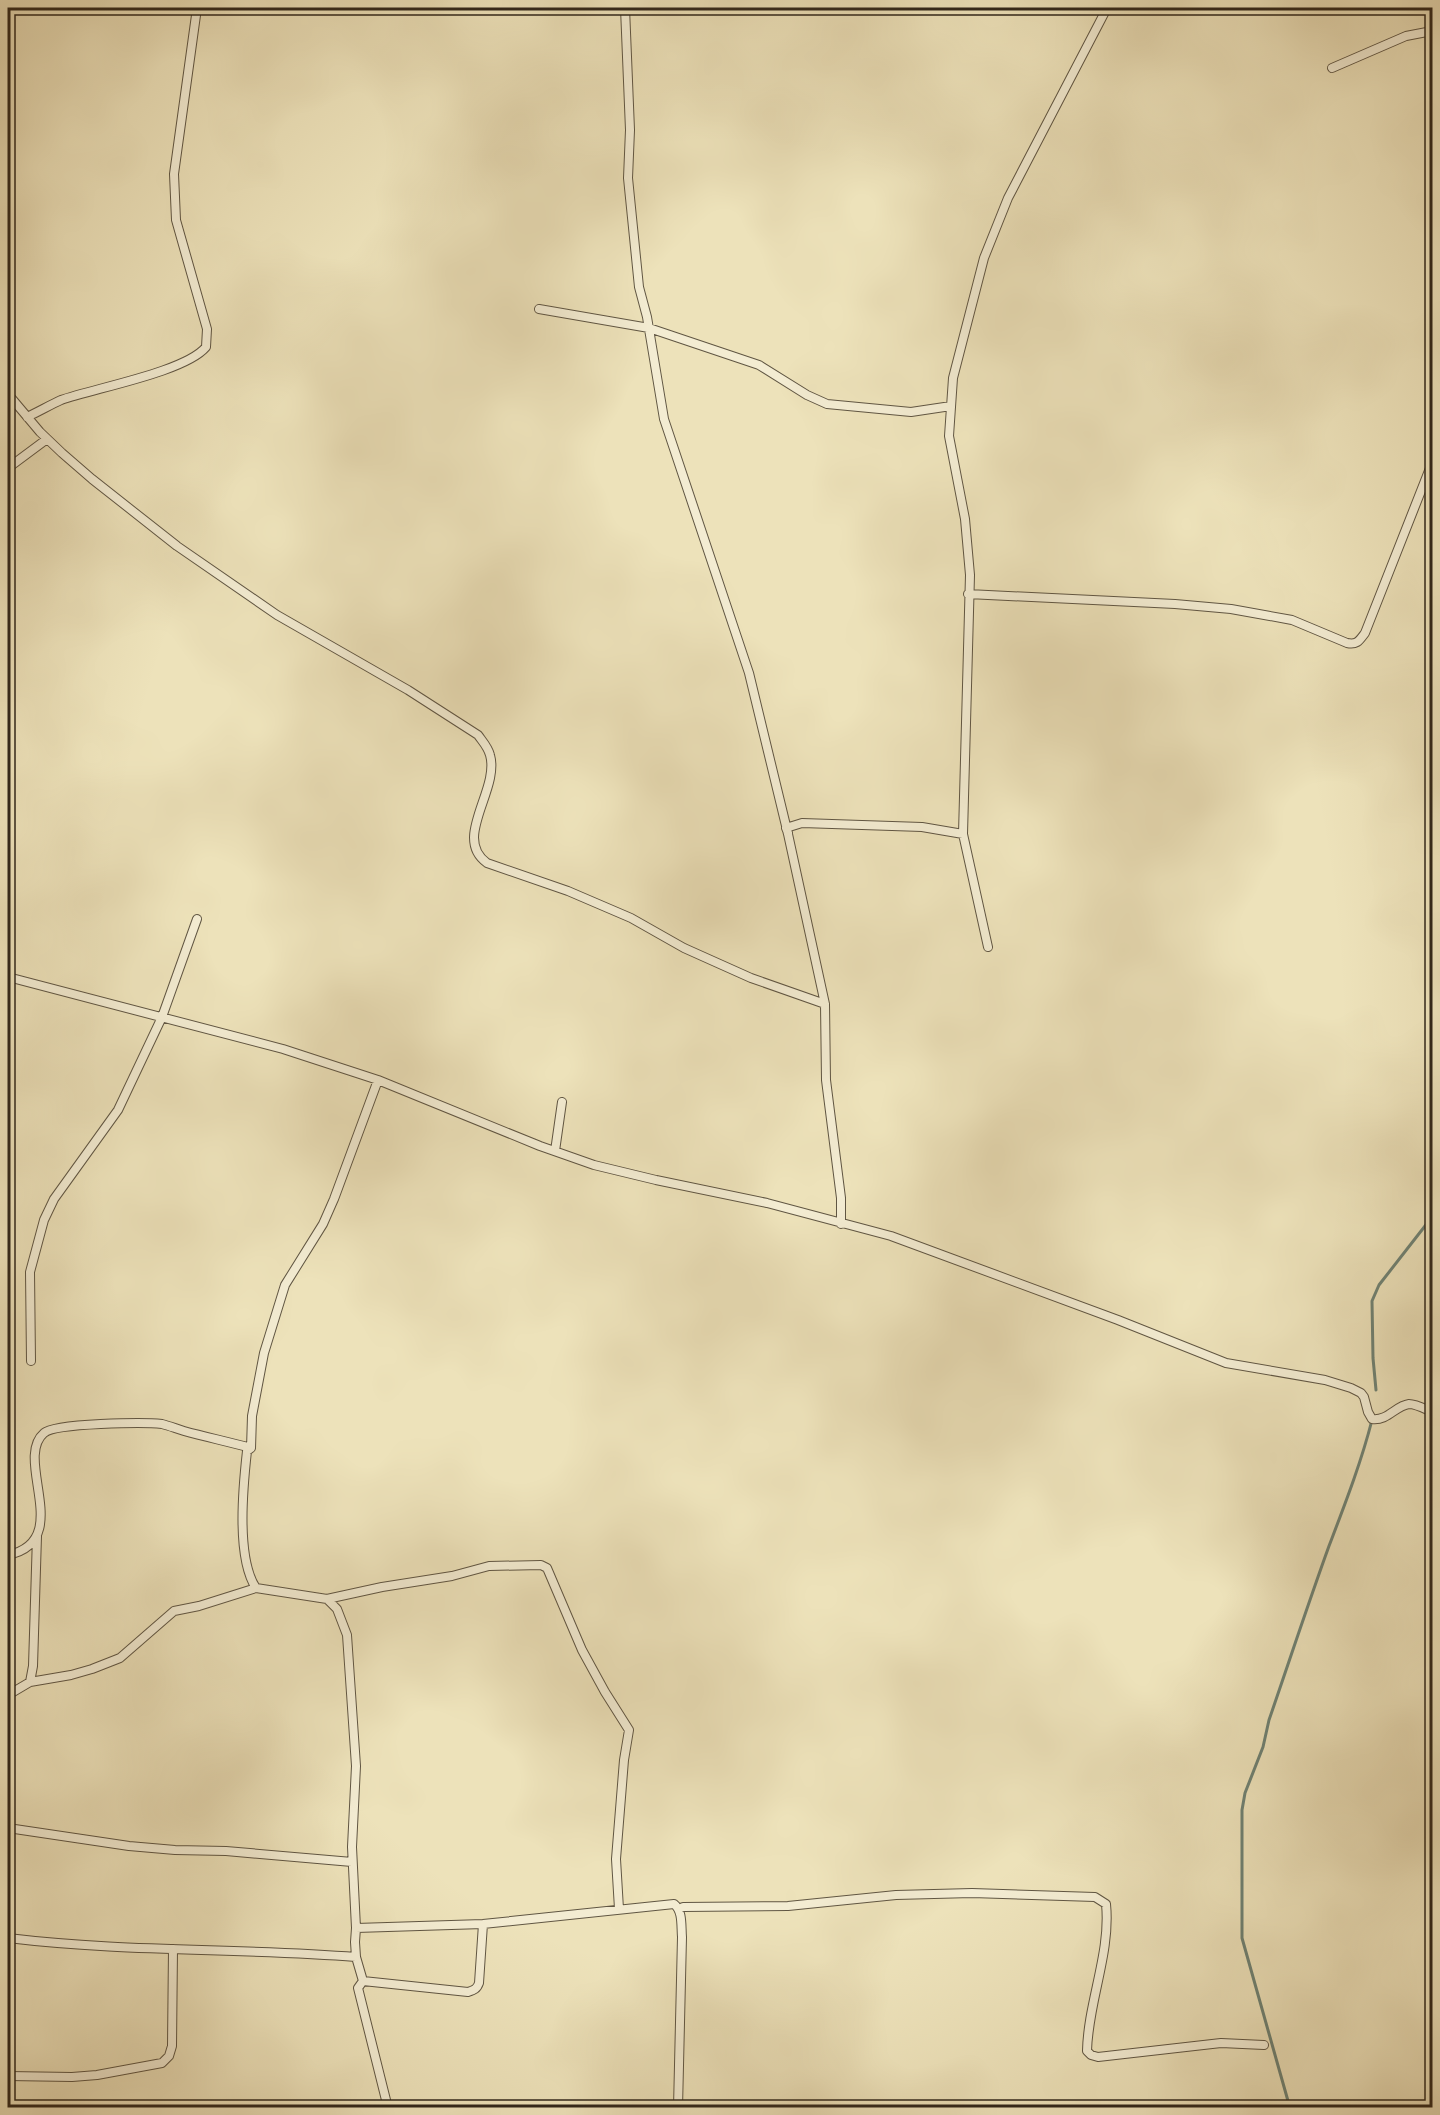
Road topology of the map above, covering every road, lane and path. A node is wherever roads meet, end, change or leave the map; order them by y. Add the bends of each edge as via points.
1 (197, 8) edge
2 (625, 8) edge
3 (1107, 8) edge
4 (1432, 31) edge
5 (1332, 68) dead end
6 (539, 309) dead end
7 (649, 328) junction
8 (8, 394) edge
9 (951, 406) junction
10 (27, 417) junction
11 (47, 439) junction
12 (1432, 463) edge
13 (8, 468) edge
14 (968, 594) junction
15 (788, 834) junction
16 (963, 834) junction
17 (197, 919) dead end
18 (988, 947) dead end
19 (8, 977) edge
20 (825, 1004) junction
21 (162, 1017) junction
22 (378, 1080) junction
23 (562, 1102) dead end
24 (555, 1151) junction
25 (841, 1224) junction
26 (32, 1361) dead end
27 (1432, 1412) edge
28 (251, 1448) junction
29 (37, 1534) junction
30 (8, 1555) edge
31 (256, 1588) junction
32 (327, 1599) junction
33 (30, 1682) junction
34 (8, 1695) edge
35 (8, 1828) edge
36 (352, 1862) junction
37 (619, 1909) junction
38 (679, 1909) junction
39 (483, 1924) junction
40 (356, 1928) junction
41 (8, 1938) edge
42 (173, 1949) junction
43 (356, 1957) junction
44 (363, 1981) junction
45 (1264, 2046) dead end
46 (8, 2076) edge
47 (388, 2108) edge
48 (678, 2108) edge

1 - 10 street via 174,195 176,220 207,329 206,347 193,358 60,401
2 - 7 street via 628,178 639,287
3 - 9 street via 1008,198 984,258 953,378
4 - 5 street via 1406,36
6 - 7 street
7 - 9 street via 759,365 827,404 911,412
7 - 15 street via 664,419 749,673
8 - 10 street
9 - 14 street via 950,436 969,556
10 - 11 street
11 - 13 street
11 - 20 street via 177,546 277,615 478,735 492,766 473,839 480,858 631,918 684,948 751,978
12 - 14 street via 1365,633 1354,644 1292,620 1231,609
14 - 16 street
15 - 16 street via 786,828 802,822 922,827
15 - 20 street
16 - 18 street
17 - 21 street
19 - 21 street
20 - 25 street via 826,1080
21 - 22 street via 283,1049
21 - 26 street via 118,1110 54,1199 44,1220 30,1272
22 - 24 street
22 - 28 street via 323,1224 285,1285 264,1353 252,1416
23 - 24 street
24 - 25 street via 594,1165 767,1203
25 - 27 street via 891,1236 1226,1364 1351,1388 1364,1397 1372,1419 1382,1419 1407,1404
28 - 29 street via 160,1424 52,1428 42,1434 36,1447 40,1516
28 - 31 street via 247,1451 243,1485 243,1530 249,1574
29 - 30 street via 26,1549
29 - 33 street
31 - 32 street
31 - 33 street via 174,1611 130,1651 108,1664
32 - 36 street via 340,1615 350,1654 356,1766
32 - 37 street via 489,1566 547,1568 582,1650 629,1730 616,1859
33 - 34 street
35 - 36 street via 129,1846
36 - 40 street
37 - 38 street via 674,1904
37 - 39 street
38 - 45 street via 788,1906 896,1895 1095,1897 1106,1904 1107,1917 1087,2036 1087,2051 1091,2055 1221,2043
38 - 48 street via 682,1953
39 - 40 street
39 - 44 street via 479,1983 473,1990
40 - 43 street
41 - 42 street
42 - 43 street
42 - 46 street via 172,2046 166,2060 97,2075
43 - 44 street
44 - 47 street via 358,1988

